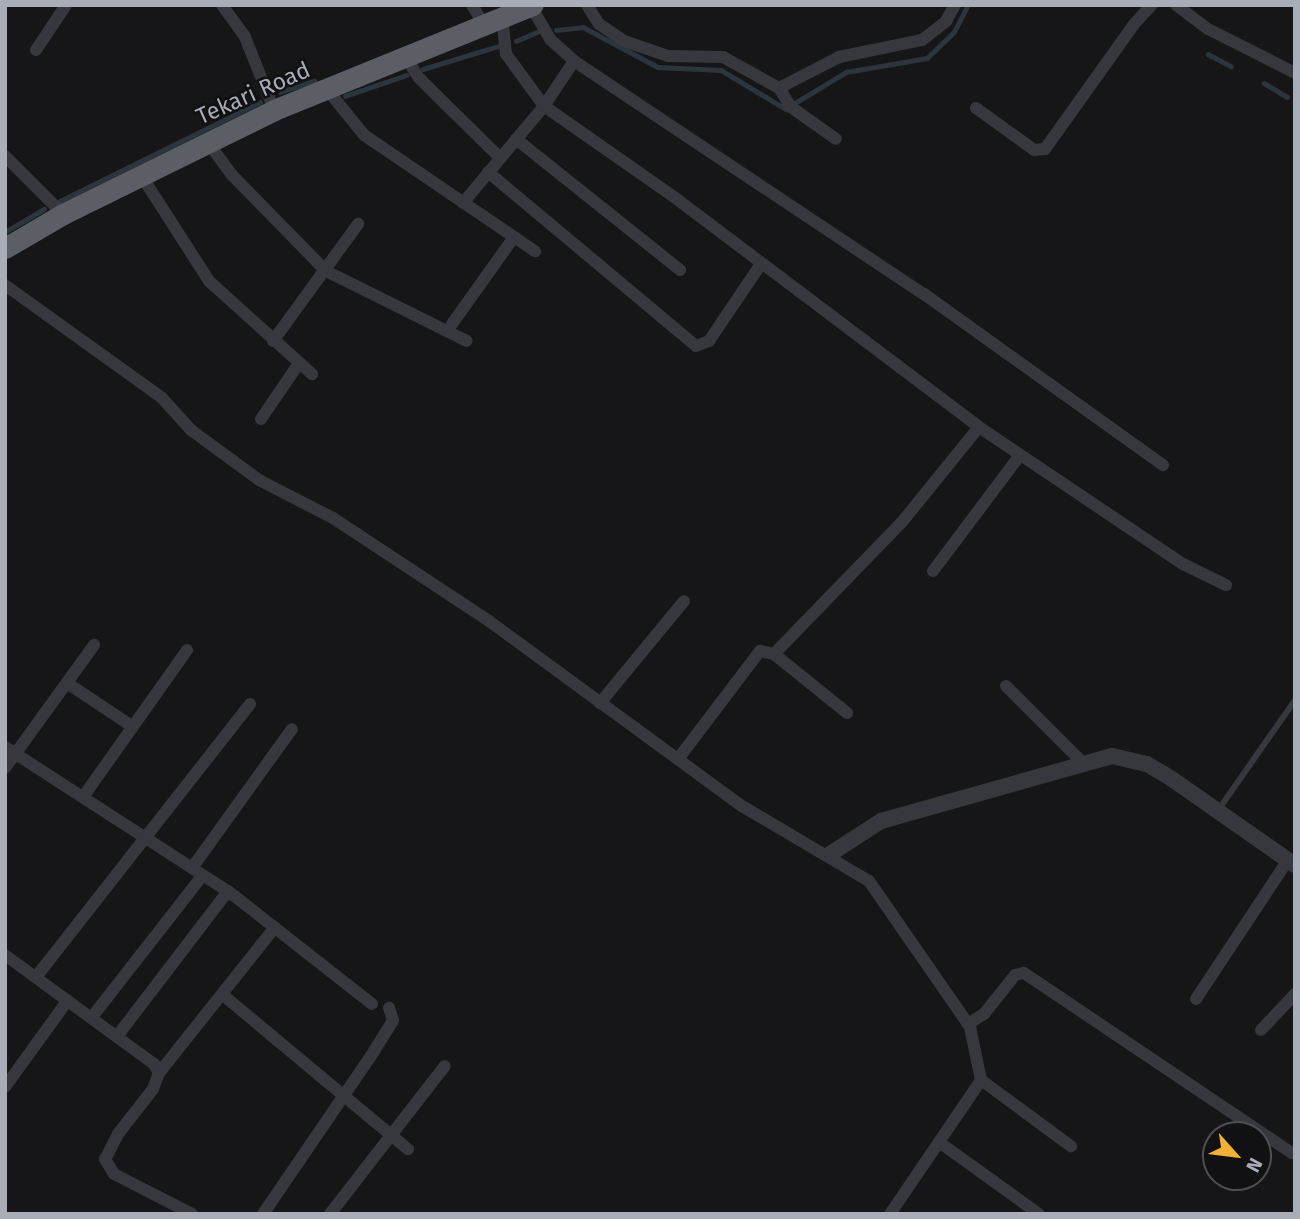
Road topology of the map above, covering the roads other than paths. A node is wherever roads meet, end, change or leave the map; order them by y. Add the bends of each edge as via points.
1 (66, 5) edge
2 (222, 5) edge
3 (531, 5) edge
4 (587, 5) edge
5 (955, 5) edge
6 (1152, 5) edge
7 (1176, 5) edge
8 (486, 15) edge
9 (36, 50) dead end
10 (407, 59) junction
11 (574, 61) junction
12 (1295, 73) edge
13 (779, 88) junction
14 (326, 89) junction
15 (544, 106) junction
16 (976, 108) dead end
17 (274, 110) junction
18 (516, 139) junction
19 (836, 139) dead end
20 (207, 141) junction
21 (5, 156) edge
22 (500, 158) junction
23 (488, 172) junction
24 (141, 175) junction
25 (463, 203) junction
26 (63, 214) junction
27 (358, 224) dead end
28 (514, 237) junction
29 (5, 248) edge
30 (535, 251) dead end
31 (761, 264) junction
32 (680, 270) dead end
33 (326, 271) junction
34 (5, 285) edge
35 (452, 324) dead end
36 (273, 341) junction
37 (467, 341) dead end
38 (299, 363) junction
39 (312, 374) dead end
40 (261, 419) dead end
41 (979, 427) junction
42 (1020, 455) junction
43 (1163, 466) dead end
44 (933, 571) dead end
45 (1226, 585) dead end
46 (684, 601) dead end
47 (93, 645) dead end
48 (187, 650) dead end
49 (774, 654) junction
50 (67, 682) junction
51 (1006, 686) dead end
52 (1295, 700) edge
53 (600, 702) junction
54 (250, 704) dead end
55 (847, 713) dead end
56 (132, 727) junction
57 (292, 729) dead end
58 (5, 747) edge
59 (18, 755) junction
60 (678, 759) junction
61 (1084, 764) junction
62 (5, 768) edge
63 (83, 797) junction
64 (1219, 809) junction
65 (143, 836) junction
66 (830, 854) junction
67 (1292, 863) edge
68 (198, 871) junction
69 (228, 891) junction
70 (275, 927) junction
71 (5, 955) edge
72 (36, 977) junction
73 (1295, 994) edge
74 (223, 995) junction
75 (1196, 999) dead end
76 (68, 1000) junction
77 (372, 1004) dead end
78 (389, 1008) dead end
79 (92, 1017) junction
80 (968, 1024) junction
81 (1261, 1030) dead end
82 (118, 1035) junction
83 (445, 1066) dead end
84 (159, 1073) junction
85 (7, 1080) edge
86 (981, 1080) junction
87 (341, 1094) junction
88 (392, 1136) junction
89 (939, 1142) junction
90 (1071, 1146) dead end
91 (408, 1149) dead end
92 (1292, 1153) dead end
93 (192, 1214) edge
94 (263, 1214) edge
95 (331, 1214) edge
96 (890, 1214) edge
97 (1039, 1214) edge

1 - 9 street
2 - 17 street via 245,37
3 - 8 highway, Tekari Road
3 - 11 street via 551,40
4 - 13 street via 599,24 624,41 668,56 723,57
5 - 13 street via 946,21 922,40 839,57
6 - 16 street via 1133,24 1045,149 1034,150
7 - 12 street via 1208,29
8 - 10 highway, Tekari Road
8 - 15 street via 506,54
10 - 14 highway, Tekari Road
10 - 22 street via 419,78
11 - 15 street
11 - 43 street via 924,294
13 - 19 street via 788,104
14 - 17 highway, Tekari Road
14 - 25 street via 364,135
15 - 18 street
15 - 31 street
17 - 20 highway, Tekari Road
18 - 22 street
18 - 32 street
20 - 24 highway, Tekari Road
20 - 33 street via 232,175
21 - 26 street
22 - 23 street
23 - 25 street
23 - 31 street via 696,346 709,341
24 - 26 highway, Tekari Road
24 - 36 street via 209,281
25 - 28 street
26 - 29 highway, Tekari Road
27 - 33 street
28 - 30 street
28 - 35 street
31 - 41 street
33 - 36 street
33 - 37 street
34 - 53 street via 162,398 191,430 259,480 333,518 489,621
36 - 38 street
38 - 39 street
38 - 40 street
41 - 42 street
41 - 49 street via 902,522
42 - 44 street
42 - 45 street via 1183,564
46 - 53 street
47 - 50 street
48 - 56 street
49 - 55 street
49 - 60 street via 756,654
50 - 56 street
50 - 59 street
51 - 61 street
52 - 64 lane
53 - 60 street
54 - 65 street via 149,837
56 - 63 street
57 - 68 street
58 - 59 street
59 - 62 street
59 - 63 street
60 - 66 street via 742,806
61 - 64 street via 1112,756 1130,758
61 - 66 street via 881,821
63 - 65 street
64 - 67 street
65 - 68 street
65 - 72 street
66 - 80 street via 869,881
67 - 75 street
68 - 69 street
68 - 79 street
69 - 70 street
69 - 82 street
70 - 74 street
70 - 77 street
71 - 72 street
72 - 76 street
73 - 81 street
74 - 84 street
74 - 87 street
76 - 79 street
76 - 85 street
78 - 87 street via 393,1020
79 - 82 street
80 - 86 street
80 - 92 street via 984,1014 1015,975 1024,973
82 - 84 street via 148,1057
83 - 88 street
84 - 93 street via 105,1159 114,1174
86 - 89 street
86 - 90 street
87 - 88 street
87 - 94 street
88 - 91 street
88 - 95 street
89 - 96 street
89 - 97 street

